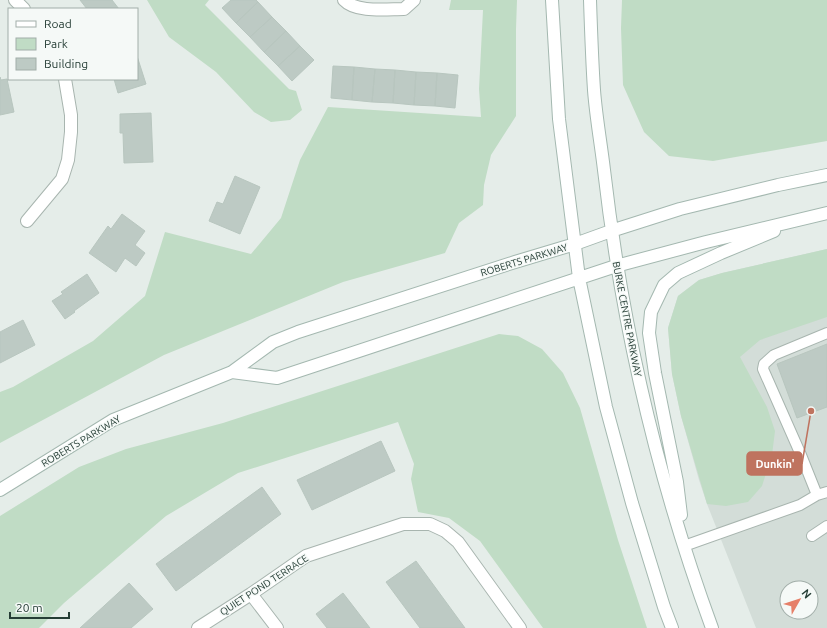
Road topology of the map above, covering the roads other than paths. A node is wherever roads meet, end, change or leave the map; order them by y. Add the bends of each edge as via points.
1 (15, 0) edge
2 (344, 0) edge
3 (414, 0) edge
4 (552, 0) edge
5 (590, 0) edge
6 (23, 8) edge
7 (64, 80) edge
8 (827, 175) edge
9 (827, 213) edge
10 (814, 215) junction
11 (27, 221) dead end
12 (611, 231) junction
13 (575, 244) junction
14 (616, 266) junction
15 (579, 278) junction
16 (827, 333) edge
17 (232, 372) junction
18 (0, 490) edge
19 (827, 492) edge
20 (817, 495) junction
21 (827, 526) edge
22 (827, 530) edge
23 (827, 534) edge
24 (812, 536) junction
25 (684, 546) junction
26 (251, 594) junction
27 (198, 628) edge
28 (277, 628) edge
29 (520, 628) edge
30 (672, 628) edge
31 (712, 628) edge

1 - 6 main road
2 - 3 main road via 362,9 404,9
4 - 13 main road via 559,119
5 - 12 main road, BURKE CENTRE PARKWAY via 594,91
7 - 11 main road via 71,115 68,160 62,179
8 - 12 main road, ROBERTS PARKWAY via 680,209
9 - 10 main road, ROBERTS PARKWAY
10 - 14 main road, ROBERTS PARKWAY
10 - 25 main road via 721,252 678,273 664,285 656,299 651,312 649,333 677,482
12 - 13 main road, ROBERTS PARKWAY
12 - 14 main road, BURKE CENTRE PARKWAY
13 - 15 main road
13 - 17 main road, ROBERTS PARKWAY via 298,332 273,342
14 - 15 main road, ROBERTS PARKWAY
14 - 25 main road, BURKE CENTRE PARKWAY via 655,444
15 - 17 main road, ROBERTS PARKWAY via 277,378
15 - 30 main road via 610,422
16 - 20 lane via 774,355 764,364 763,369
17 - 18 main road, ROBERTS PARKWAY via 113,420
19 - 20 lane
20 - 25 lane via 800,505
21 - 24 lane
22 - 24 lane
23 - 24 lane
25 - 31 main road, BURKE CENTRE PARKWAY
26 - 27 main road, QUIET POND TERRACE
26 - 28 main road
26 - 29 main road, QUIET POND TERRACE via 306,556 403,524 430,524 445,531 458,542

